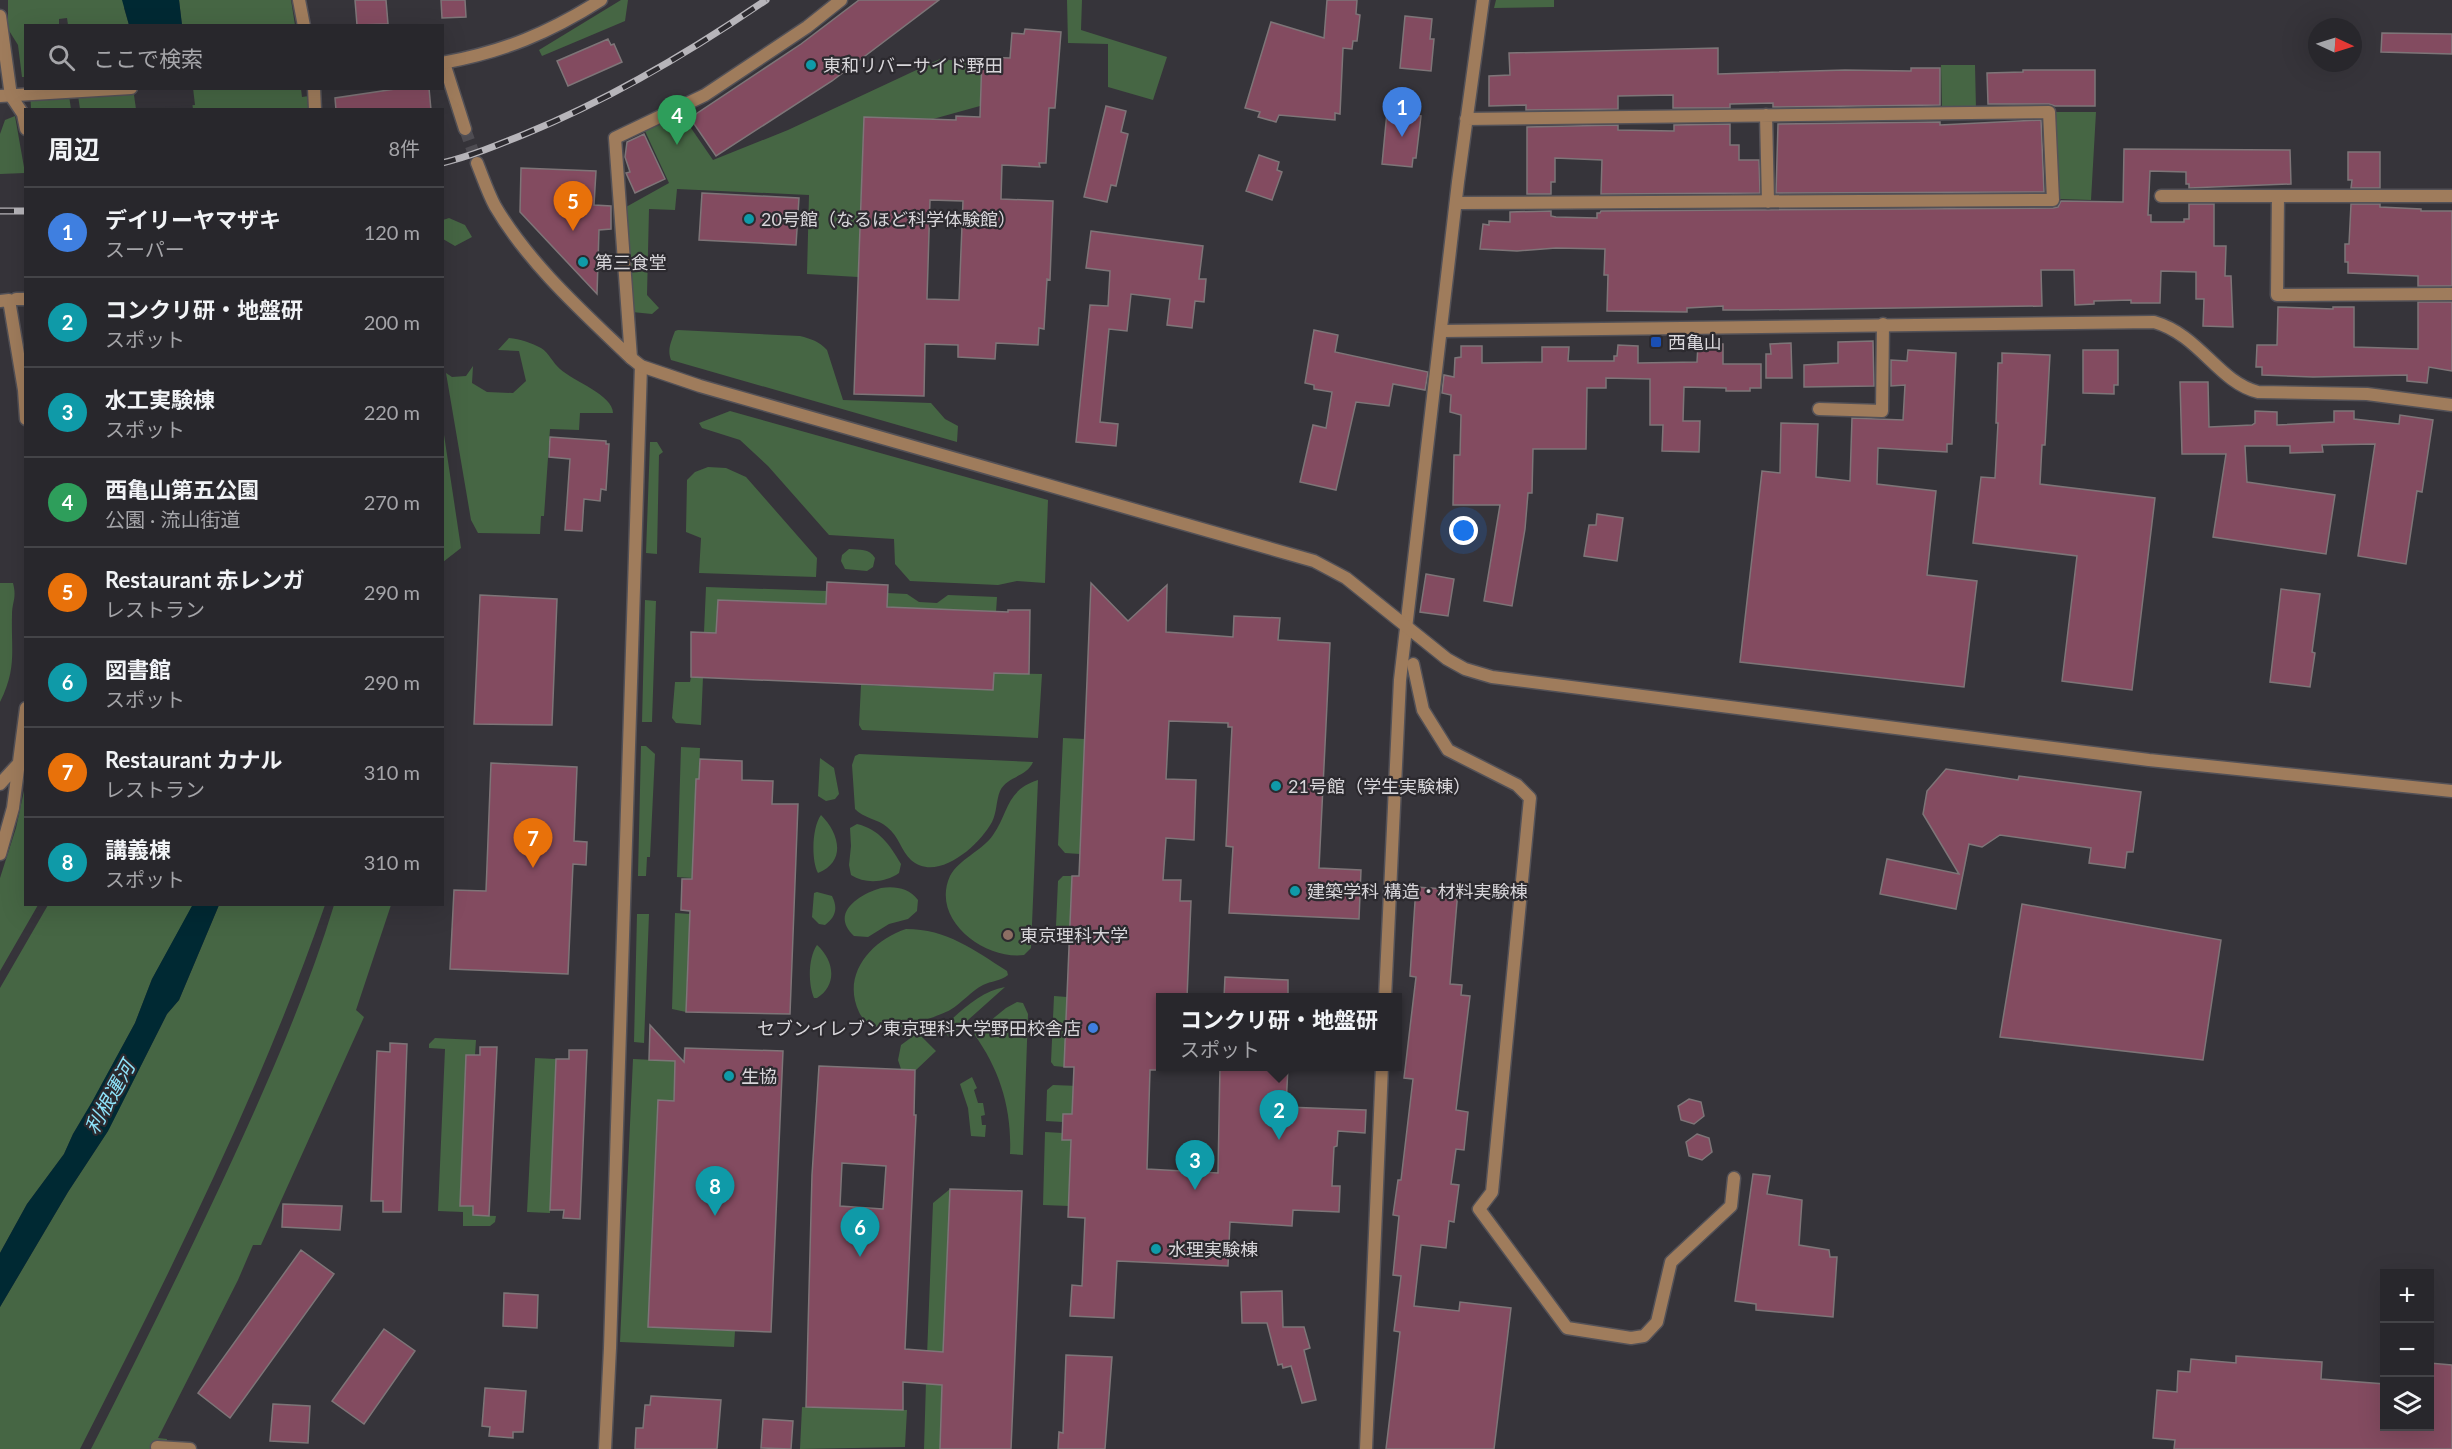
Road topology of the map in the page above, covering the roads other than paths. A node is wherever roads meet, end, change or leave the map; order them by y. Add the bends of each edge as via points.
1 (300, 0) edge
2 (601, 0) edge
3 (841, 0) edge
4 (1483, 0) edge
5 (582, 5) edge
6 (0, 16) edge
7 (303, 24) edge
8 (444, 63) edge
9 (444, 66) edge
10 (105, 90) edge
11 (314, 90) edge
12 (5, 96) edge
13 (315, 108) edge
14 (1766, 116) junction
15 (1466, 118) junction
16 (24, 119) edge
17 (465, 129) tunnel mouth
18 (477, 163) tunnel mouth
19 (2161, 196) dead end
20 (2278, 196) junction
21 (2452, 196) edge
22 (1768, 202) junction
23 (1456, 203) junction
24 (2452, 294) edge
25 (0, 301) edge
26 (1883, 324) junction
27 (1442, 331) junction
28 (636, 362) junction
29 (24, 390) edge
30 (2452, 405) edge
31 (1819, 409) dead end
32 (1407, 627) junction
33 (1413, 664) dead end
34 (24, 726) edge
35 (20, 762) junction
36 (0, 784) edge
37 (2452, 791) edge
38 (0, 854) edge
39 (1385, 993) edge
40 (1382, 1071) edge
41 (1734, 1178) dead end
42 (157, 1447) dead end
43 (190, 1449) edge
44 (605, 1449) edge
45 (1366, 1449) edge

1 - 7 street
2 - 5 street
3 - 28 street via 705,95 615,138
4 - 15 street
5 - 8 street via 531,38 496,52
6 - 12 street
9 - 17 street
10 - 12 street
11 - 13 street
12 - 16 street
14 - 15 street
14 - 22 street
14 - 22 street via 2049,112 2053,200
15 - 23 street
18 - 28 street via 495,205 516,236 572,301
19 - 20 street
20 - 21 street
20 - 24 street via 2277,295
22 - 23 street
23 - 27 street
25 - 29 street via 9,300
26 - 27 street
26 - 30 street via 2154,322 2186,336 2247,389 2381,395
26 - 31 street via 1882,411
27 - 32 street
28 - 32 street via 700,386 1314,561 1346,578
28 - 44 street
32 - 37 street via 1465,669 1520,682 2138,759
32 - 39 street via 1400,680
33 - 41 street via 1423,710 1448,750 1517,785 1530,798 1492,1192 1479,1209 1567,1328 1638,1337 1657,1322 1671,1262 1731,1206
34 - 35 street
35 - 36 street
35 - 38 street
40 - 45 street
42 - 43 street

